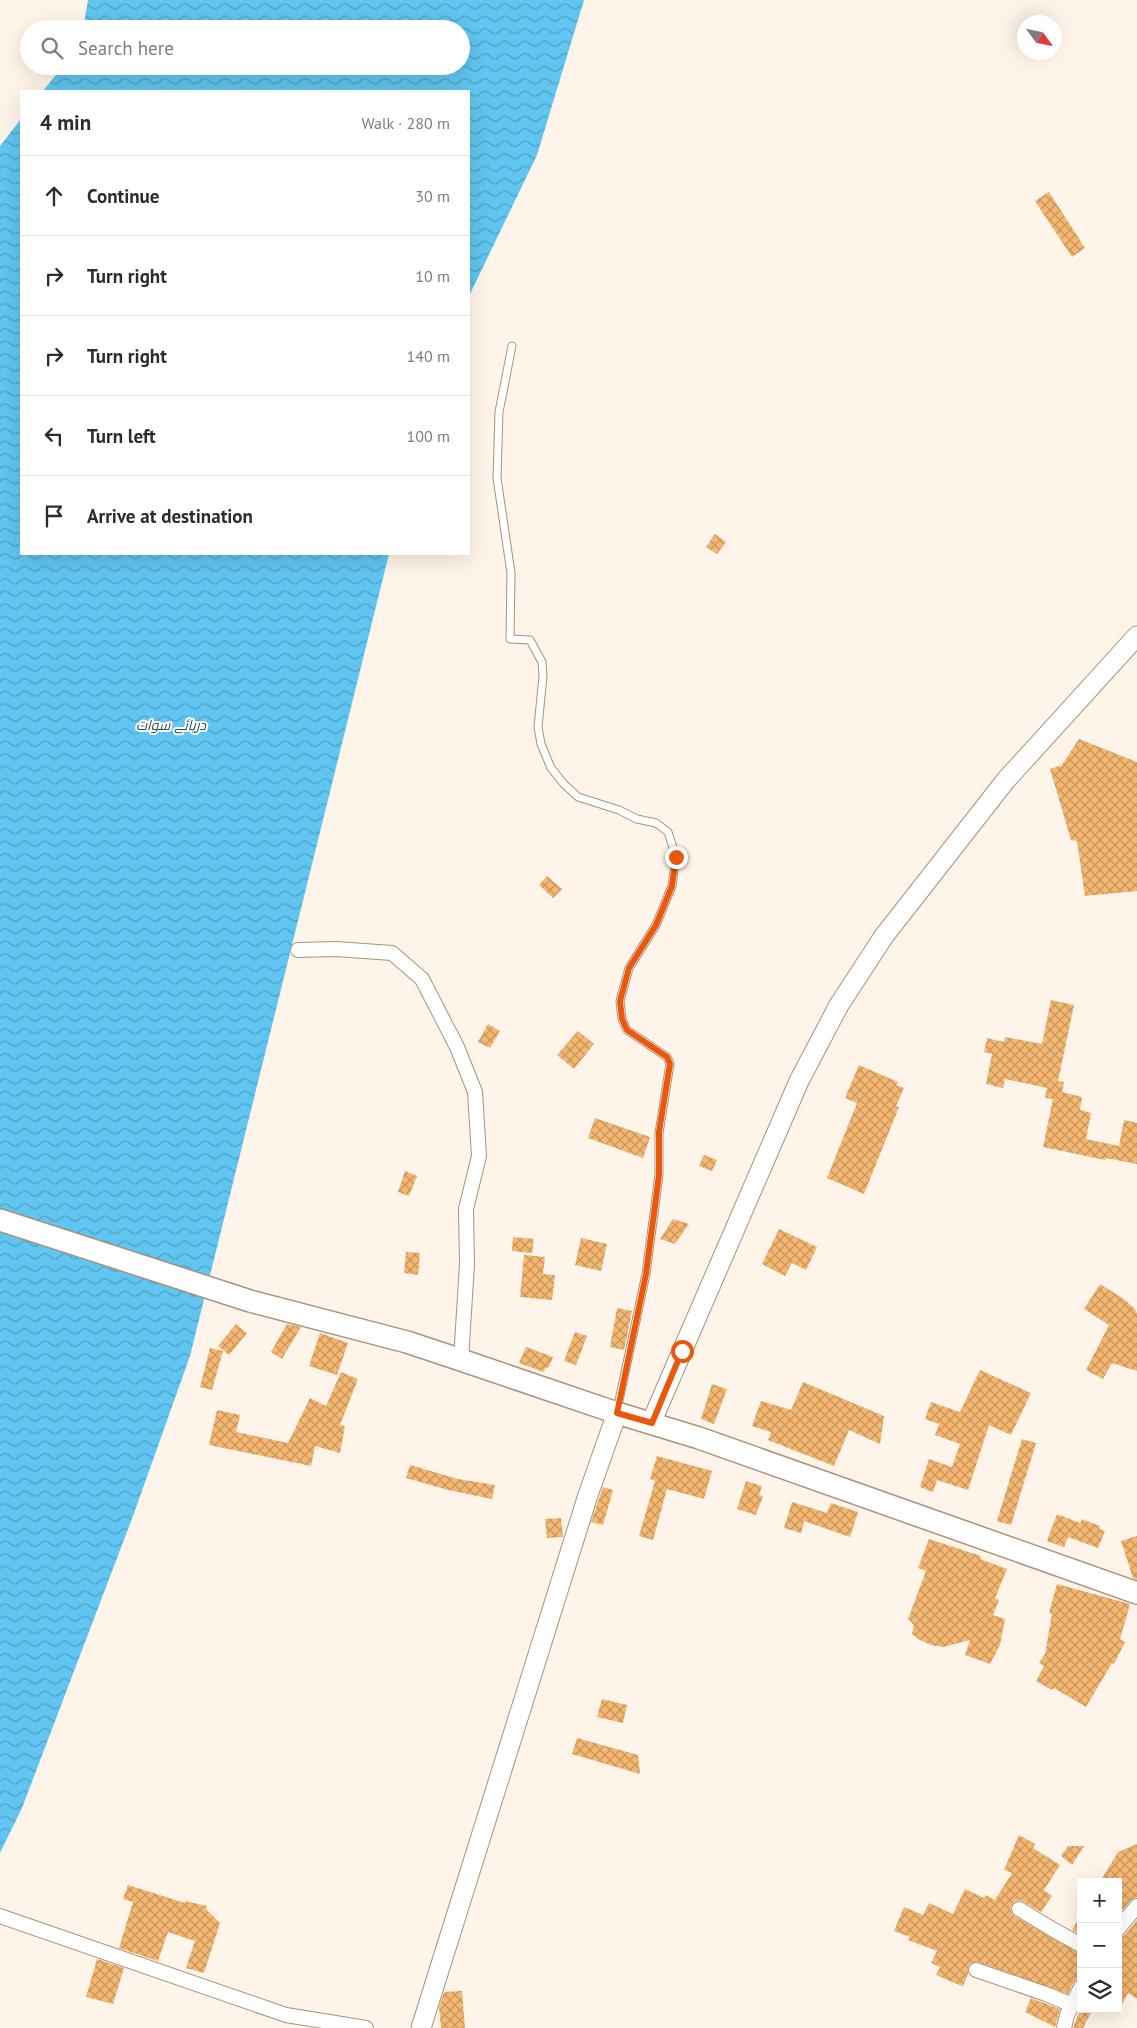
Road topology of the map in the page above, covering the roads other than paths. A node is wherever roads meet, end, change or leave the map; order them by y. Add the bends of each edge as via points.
1 (512, 346) dead end
2 (1137, 636) edge
3 (298, 950) dead end
4 (0, 1220) edge
5 (461, 1360) junction
6 (617, 1413) junction
7 (652, 1423) junction
8 (1137, 1592) edge
9 (1137, 1906) edge
10 (1019, 1909) dead end
11 (0, 1916) edge
12 (1122, 1924) edge
13 (1077, 1943) edge
14 (976, 1970) dead end
15 (1077, 1995) edge
16 (1072, 2005) junction
17 (366, 2028) edge
18 (420, 2028) edge
19 (1064, 2028) edge

1 - 6 lane via 499,412 497,478 511,573 510,639 530,640 542,662 538,727 541,744 551,768 578,797 656,823 668,832 676,857 672,886 656,925 629,968 620,1001 627,1030 667,1057 670,1064 659,1132 659,1175 646,1274
2 - 7 main road via 993,796 884,936 839,1005 799,1081
3 - 5 street via 392,953 422,979 457,1047 475,1092 479,1156 466,1209 467,1264
4 - 5 main road via 250,1301
5 - 6 main road
6 - 7 main road
6 - 18 main road via 588,1495
7 - 8 main road
9 - 12 street
10 - 13 street
11 - 17 street via 286,2015
14 - 16 street
15 - 16 street
16 - 19 street

